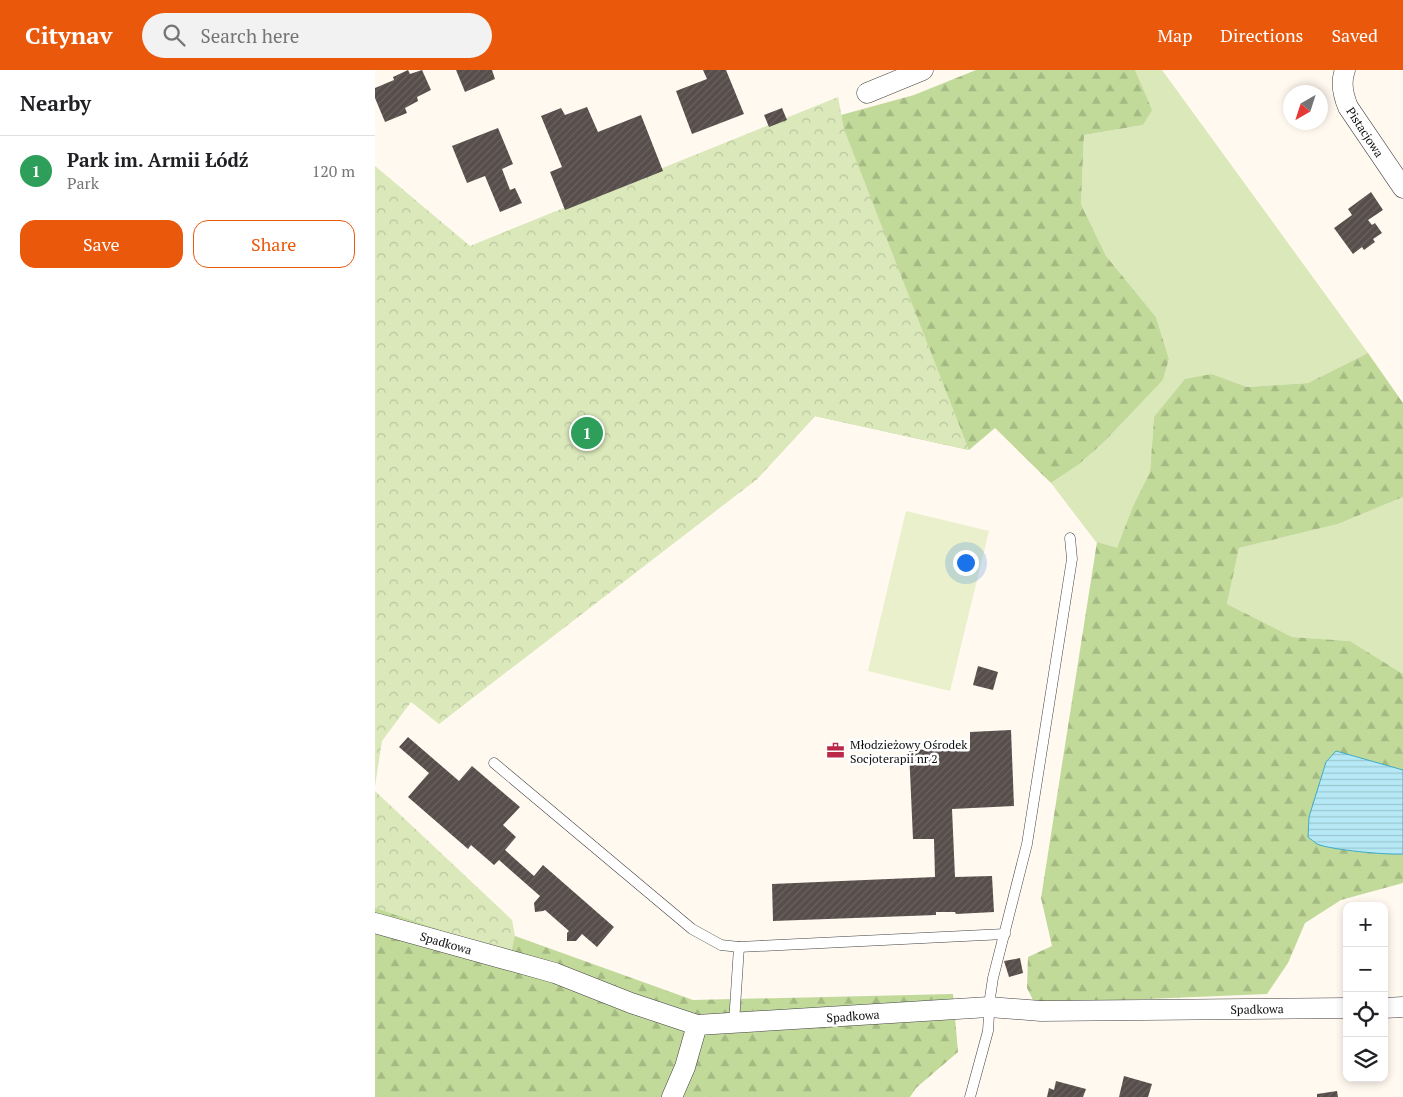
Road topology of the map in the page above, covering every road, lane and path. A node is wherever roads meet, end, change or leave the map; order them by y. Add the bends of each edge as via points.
1 (923, 70) edge
2 (1345, 70) edge
3 (867, 93) dead end
4 (1403, 188) edge
5 (1070, 538) dead end
6 (494, 763) dead end
7 (375, 922) edge
8 (1005, 934) junction
9 (739, 947) junction
10 (989, 1007) junction
11 (1403, 1007) edge
12 (1343, 1008) edge
13 (1388, 1008) edge
14 (734, 1024) junction
15 (697, 1025) junction
16 (672, 1097) edge
17 (970, 1097) edge

1 - 3 street
2 - 4 street, Pistacjowa via 1342,86 1348,107
5 - 8 lane via 1072,559 1034,800
6 - 9 lane via 692,929 721,944
7 - 15 street, Spadkowa via 555,974
8 - 9 lane
8 - 10 lane
9 - 14 lane
10 - 12 street, Spadkowa via 1041,1011
10 - 14 street, Spadkowa
10 - 17 lane via 988,1031
11 - 13 street
14 - 15 street, Spadkowa
15 - 16 street

